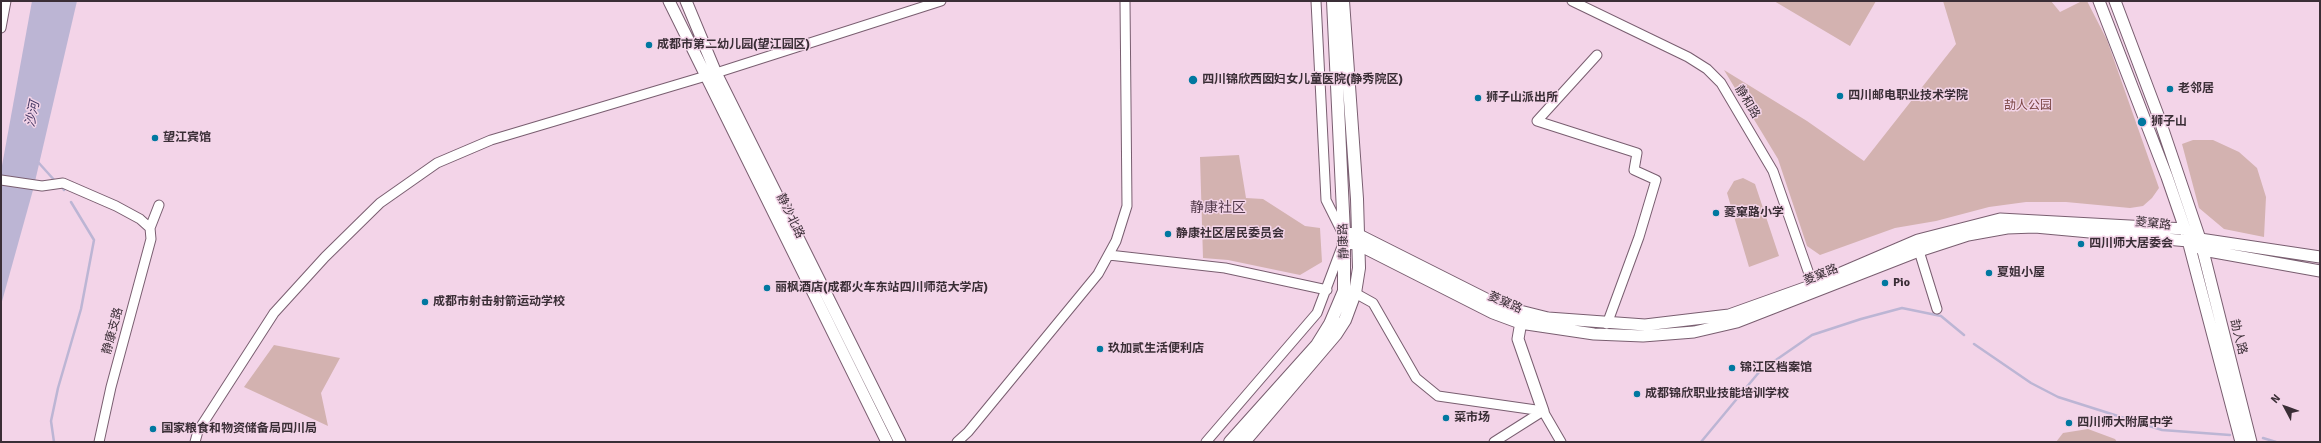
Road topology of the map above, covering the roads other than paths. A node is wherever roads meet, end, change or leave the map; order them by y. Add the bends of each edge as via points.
1 (6, 1) edge
2 (669, 1) edge
3 (686, 1) edge
4 (940, 1) edge
5 (1125, 1) edge
6 (1316, 1) edge
7 (1333, 1) edge
8 (1343, 1) edge
9 (1572, 1) edge
10 (2099, 1) edge
11 (2115, 1) edge
12 (1, 28) edge
13 (1597, 55) dead end
14 (711, 74) junction
15 (5, 181) edge
16 (159, 205) dead end
17 (150, 228) junction
18 (2185, 229) junction
19 (1343, 237) junction
20 (1357, 239) junction
21 (2188, 241) junction
22 (2201, 244) junction
23 (1919, 250) junction
24 (1109, 255) junction
25 (2320, 257) edge
26 (2320, 271) edge
27 (1814, 288) junction
28 (1327, 290) junction
29 (1356, 293) junction
30 (1937, 309) dead end
31 (1523, 312) junction
32 (1520, 323) junction
33 (1607, 324) junction
34 (1543, 411) junction
35 (99, 442) edge
36 (195, 442) edge
37 (887, 442) edge
38 (900, 442) edge
39 (957, 442) edge
40 (1206, 442) edge
41 (1230, 442) edge
42 (1244, 442) edge
43 (1494, 442) edge
44 (1561, 442) edge
45 (2241, 442) edge
46 (2251, 442) edge

1 - 12 street
2 - 14 street, 静沙北路
3 - 14 street, 静沙北路
4 - 14 street
5 - 24 street via 1127,206
6 - 19 street via 1326,200
7 - 19 main road, 静康路
8 - 20 main road, 静康路 via 1357,199
9 - 27 street, 静和路 via 1688,57 1718,79 1773,171
10 - 18 street
11 - 22 street, 劼人路 via 2158,116
13 - 33 street via 1537,121 1637,153 1634,170 1656,180 1639,237
14 - 36 street via 491,140 430,167 380,203 325,257 274,313 198,431
14 - 37 street, 静沙北路
14 - 38 street, 静沙北路
15 - 17 street via 20,185 58,184 116,206 140,219
16 - 17 street, 静康支路
17 - 35 street, 静康支路 via 151,239 111,386
18 - 21 street
18 - 22 street, 菱窠路
18 - 27 street, 菱窠路 via 2000,219 1918,240
19 - 20 street, 菱窠路
19 - 28 street
19 - 41 main road, 静康路 via 1344,291 1330,324 1317,345
20 - 29 main road, 静康路 via 1359,268
20 - 31 street, 菱窠路 via 1500,306
20 - 32 street, 菱窠路 via 1493,313
21 - 22 street, 菱窠路
21 - 23 street, 菱窠路 via 2035,227 2007,228 1968,235
21 - 45 street
22 - 25 street, 菱窠路
22 - 26 street, 菱窠路
22 - 46 street, 劼人路
23 - 27 street, 菱窠路
23 - 30 street
24 - 28 street via 1225,268
24 - 39 street via 1093,280
27 - 32 street, 菱窠路 via 1737,322 1694,332 1643,336 1594,334
27 - 33 street, 菱窠路 via 1729,315 1668,324
28 - 40 street via 1318,313 1307,327
29 - 34 street via 1373,303 1416,378 1438,396
29 - 42 main road, 静康路 via 1336,334
31 - 32 street
31 - 33 street, 菱窠路 via 1548,318
32 - 34 street via 1518,339
34 - 43 street
34 - 44 street

